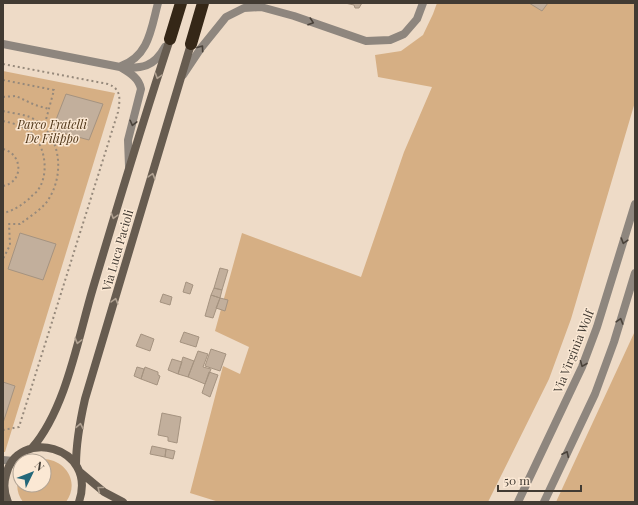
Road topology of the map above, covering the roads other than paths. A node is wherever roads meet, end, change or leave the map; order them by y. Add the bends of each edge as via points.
1 (158, 3) edge
2 (181, 3) edge
3 (203, 3) edge
4 (423, 3) edge
5 (170, 38) junction
6 (3, 44) edge
7 (191, 44) joint
8 (120, 67) junction
9 (180, 81) junction
10 (129, 166) junction
11 (635, 204) edge
12 (635, 272) edge
13 (32, 448) junction
14 (22, 453) edge
15 (12, 463) edge
16 (78, 468) junction
17 (5, 497) edge
18 (79, 502) edge
19 (123, 502) edge
20 (518, 502) edge
21 (544, 502) edge

1 - 8 street via 144,48 136,58
2 - 5 highway
3 - 7 highway
9 -> 4 street via 201,48 226,18 244,8 261,7 366,41 390,40 404,34 417,18
5 - 8 street via 160,56 153,62 136,68
5 -> 10 main road, Via Luca Pacioli
6 - 8 street
7 - 9 main road, Via Luca Pacioli
8 -> 10 street via 136,78 141,89 128,140
16 -> 9 main road, Via Luca Pacioli via 77,442 85,399
10 -> 13 main road, Via Luca Pacioli via 62,394 39,440
11 -> 20 street, Via Virginia Wolf via 584,361
21 -> 12 street via 595,394
13 - 14 main road
13 - 16 main road via 52,448 61,451 70,457
15 - 17 main road via 4,483
16 - 18 main road, Via Luca Pacioli via 82,487
19 -> 16 main road via 104,492

